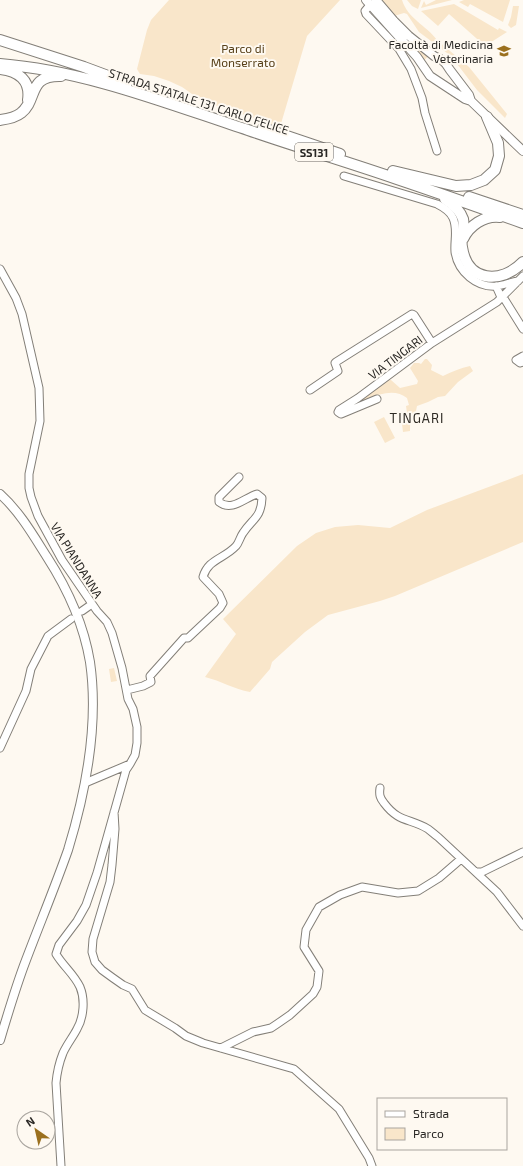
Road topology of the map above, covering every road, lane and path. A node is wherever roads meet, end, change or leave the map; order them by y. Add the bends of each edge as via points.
1 (371, 2) edge
2 (0, 40) edge
3 (434, 56) junction
4 (0, 60) edge
5 (0, 64) edge
6 (0, 69) edge
7 (426, 69) junction
8 (450, 70) junction
9 (435, 79) junction
10 (104, 82) junction
11 (137, 87) junction
12 (471, 101) junction
13 (27, 106) junction
14 (487, 118) junction
15 (0, 120) edge
16 (437, 151) dead end
17 (523, 151) edge
18 (388, 170) junction
19 (344, 176) dead end
20 (397, 179) junction
21 (521, 220) edge
22 (461, 245) junction
23 (523, 262) edge
24 (0, 269) edge
25 (520, 278) edge
26 (496, 286) junction
27 (502, 298) junction
28 (523, 329) edge
29 (432, 342) junction
30 (523, 356) edge
31 (523, 362) edge
32 (310, 390) dead end
33 (377, 399) dead end
34 (239, 478) dead end
35 (0, 494) edge
36 (92, 604) junction
37 (82, 611) dead end
38 (71, 619) dead end
39 (127, 690) junction
40 (0, 748) edge
41 (130, 764) junction
42 (85, 783) junction
43 (380, 788) dead end
44 (114, 812) junction
45 (523, 852) edge
46 (460, 859) junction
47 (477, 872) junction
48 (523, 926) edge
49 (0, 1040) edge
50 (221, 1048) junction
51 (62, 1166) edge
52 (372, 1166) edge

1 - 3 main road
1 - 7 main road
1 - 16 street via 366,8 366,14 399,49 411,69
2 - 11 highway
3 - 7 main road via 426,60
3 - 8 main road via 445,62
4 - 11 highway, STRADA STATALE 131 CARLO FELICE / SS131 via 44,65
5 - 10 highway, STRADA STATALE 131 CARLO FELICE / SS131 via 41,68
6 - 13 highway via 18,73 24,80 29,96
7 - 9 main road
8 - 9 main road via 446,79
8 - 12 main road
9 - 12 main road
10 - 13 highway via 50,77 35,86
10 - 20 highway, STRADA STATALE 131 CARLO FELICE / SS131
11 - 18 highway, STRADA STATALE 131 CARLO FELICE / SS131
12 - 14 main road
13 - 15 highway via 12,118
14 - 17 main road
14 - 18 highway via 498,143 499,156 495,170 484,180 471,185 456,186
18 - 21 highway, STRADA STATALE 131 CARLO FELICE / SS131
19 - 26 street via 446,209 453,217 456,232 455,251 460,267 477,283
20 - 21 highway, STRADA STATALE 131 CARLO FELICE / SS131
20 - 22 highway via 453,204 463,218
21 - 22 highway via 485,218 466,232
22 - 23 highway via 468,265 478,274 490,278 504,276
24 - 36 street, VIA PIANDANNA via 22,314 39,388 40,421 30,474 31,497 38,516 62,560
25 - 26 street, VIA TINGARI
25 - 27 street, VIA TINGARI
26 - 27 street
27 - 28 street
27 - 29 street, VIA TINGARI
29 - 32 street via 414,315 409,315 336,362 338,371
29 - 33 street, VIA TINGARI via 338,412 341,414
30 - 31 street via 516,360
34 - 39 street via 219,497 219,502 232,506 257,494 262,498 262,505 260,513 242,534 237,545 206,569 203,577 219,594 223,603 188,638 184,638 150,676 151,682
35 - 42 main road via 21,516 58,575 86,644 92,687 92,725
36 - 37 street
36 - 39 street, VIA PIANDANNA via 107,622 112,634
38 - 40 street via 48,636
39 - 41 street, VIA PIANDANNA via 137,726 135,755
41 - 42 street
41 - 44 street, VIA PIANDANNA
42 - 49 main road via 67,850 25,961
43 - 46 street via 381,799 397,817 428,829
44 - 50 street via 110,882 93,939 92,952 95,962 112,978 132,989 145,1010 186,1036
44 - 51 street, VIA PIANDANNA via 98,873 86,905 59,945 56,954 80,988 83,1003 78,1028 64,1052 56,1083
45 - 47 street
46 - 47 street
46 - 50 street via 439,878 418,891 398,894 362,887 340,894 319,907 306,930 304,947 319,971 313,994 278,1024 253,1032
47 - 48 street via 498,892
50 - 52 street via 294,1069 339,1109

